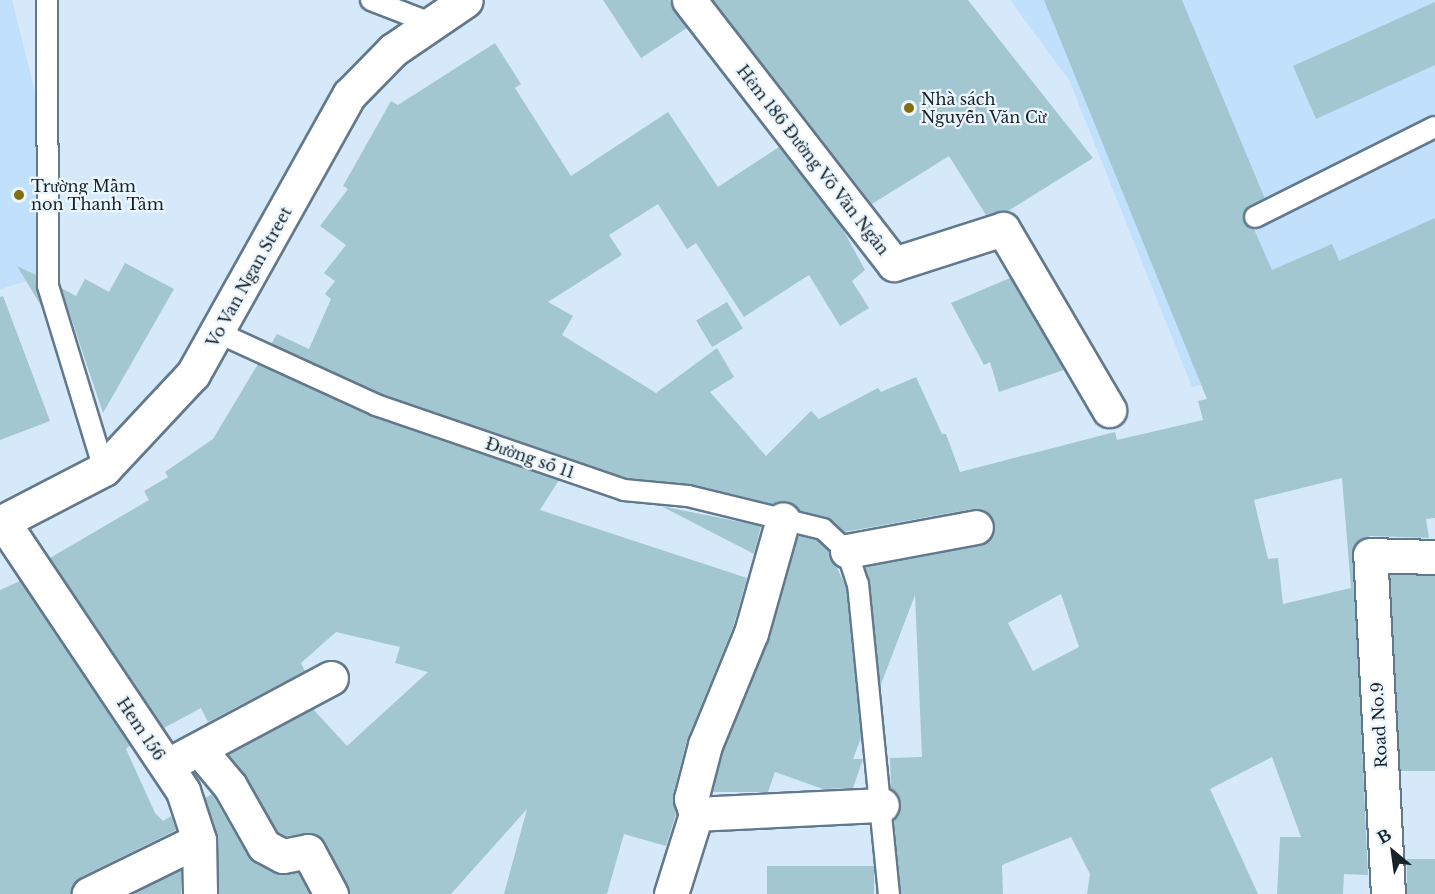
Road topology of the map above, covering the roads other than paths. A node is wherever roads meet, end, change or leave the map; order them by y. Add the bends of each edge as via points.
1 (47, 0) edge
2 (371, 0) edge
3 (466, 0) edge
4 (689, 0) edge
5 (428, 22) junction
6 (1435, 127) edge
7 (1255, 217) dead end
8 (219, 333) junction
9 (1109, 410) dead end
10 (104, 469) junction
11 (783, 519) junction
12 (2, 523) edge
13 (976, 527) dead end
14 (847, 551) junction
15 (1435, 557) edge
16 (331, 678) dead end
17 (199, 749) junction
18 (166, 766) junction
19 (882, 805) junction
20 (696, 814) junction
21 (199, 840) junction
22 (89, 894) edge
23 (200, 894) edge
24 (331, 894) edge
25 (671, 894) edge
26 (889, 894) edge
27 (1388, 894) edge

1 - 10 lane via 48,286
2 - 5 lane
3 - 5 street, Vo Van Ngan Street
4 - 9 street, Hẻm 186 Đường Võ Văn Ngân via 894,264 1002,229
5 - 8 street, Vo Van Ngan Street via 349,94
6 - 7 lane
8 - 10 street, Vo Van Ngan Street via 193,374
8 - 11 lane, Đường số 11 via 376,405 624,490 688,496
10 - 12 street, Vo Van Ngan Street
11 - 14 lane, Đường số 11 via 823,528
11 - 20 street via 751,633 705,745 690,799
12 - 18 street, Hem 156
13 - 14 street
14 - 19 lane via 858,584
15 - 27 street, Road No.9 via 1370,555
16 - 17 street
17 - 18 street
17 - 24 street via 230,786 264,846 283,856 308,851
18 - 21 street, Hem 156 via 183,791
19 - 20 street
19 - 26 lane
20 - 25 street
21 - 22 street
21 - 23 street, Hem 156

